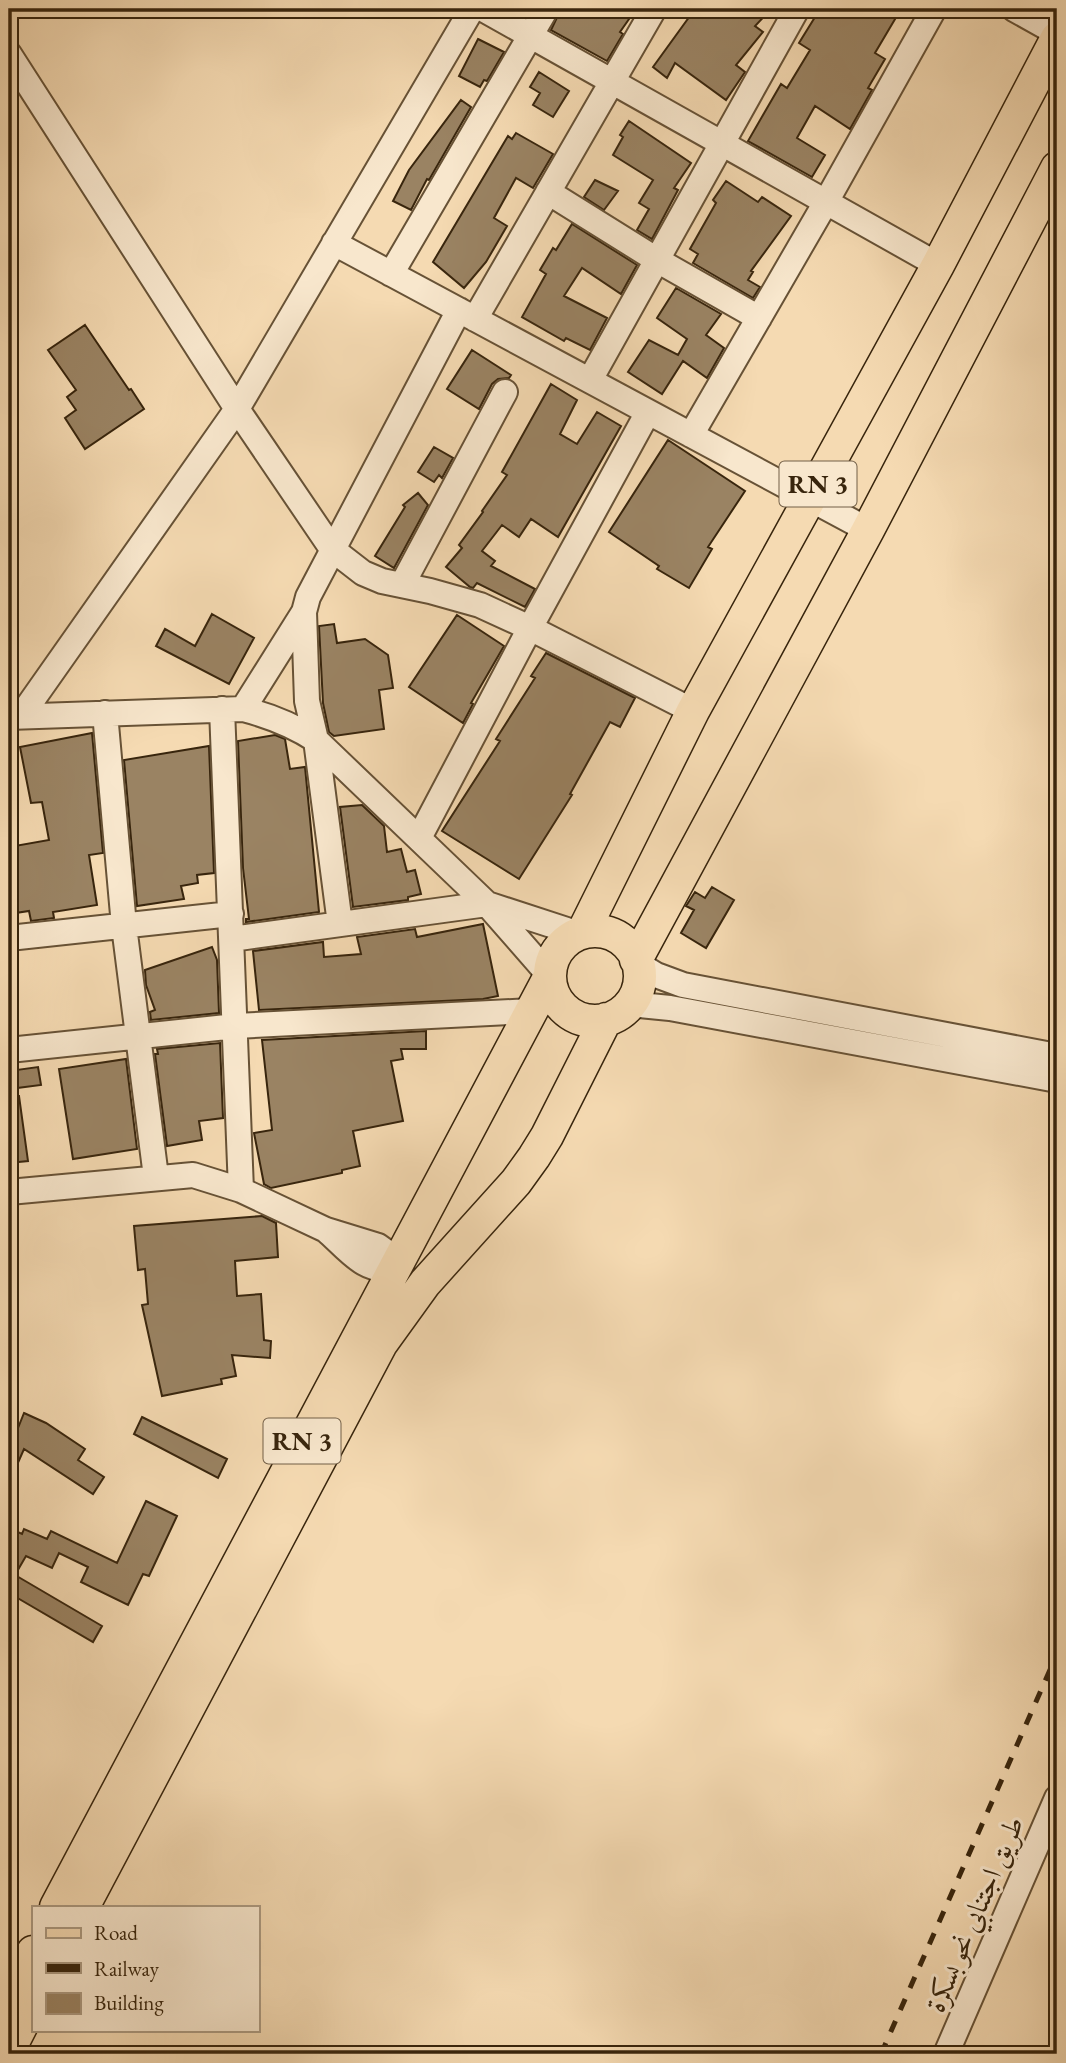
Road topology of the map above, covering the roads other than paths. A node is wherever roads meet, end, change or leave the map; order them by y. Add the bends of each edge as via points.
1 (472, 9) edge
2 (482, 9) edge
3 (546, 9) edge
4 (654, 9) edge
5 (797, 9) edge
6 (934, 9) edge
7 (1014, 9) edge
8 (530, 36) junction
9 (1057, 36) edge
10 (9, 54) edge
11 (612, 82) junction
12 (722, 143) junction
13 (1057, 168) edge
14 (548, 192) junction
15 (826, 202) junction
16 (334, 243) junction
17 (657, 260) junction
18 (939, 265) junction
19 (391, 274) junction
20 (467, 315) junction
21 (759, 318) junction
22 (590, 380) junction
23 (505, 392) dead end
24 (237, 409) junction
25 (648, 412) junction
26 (691, 435) junction
27 (809, 500) junction
28 (868, 530) junction
29 (332, 549) junction
30 (402, 585) junction
31 (304, 611) junction
32 (530, 628) junction
33 (232, 709) junction
34 (693, 711) junction
35 (105, 713) junction
36 (15, 717) edge
37 (316, 740) junction
38 (419, 838) junction
39 (488, 904) junction
40 (231, 914) junction
41 (340, 924) junction
42 (124, 926) junction
43 (581, 933) junction
44 (9, 938) edge
45 (232, 939) junction
46 (637, 962) junction
47 (550, 976) junction
48 (531, 1011) junction
49 (618, 1012) junction
50 (236, 1026) junction
51 (137, 1036) junction
52 (9, 1050) edge
53 (1057, 1056) edge
54 (1057, 1080) edge
55 (156, 1177) junction
56 (241, 1190) junction
57 (9, 1192) edge
58 (394, 1267) junction
59 (425, 1283) junction
60 (1057, 1798) edge
61 (57, 1906) edge
62 (84, 1906) edge
63 (32, 1953) edge
64 (9, 1998) edge
65 (32, 2005) edge
66 (9, 2050) edge
67 (946, 2054) edge

1 - 16 street
2 - 8 street
3 - 8 street
4 - 11 street
5 - 12 street
6 - 15 street
7 - 9 street
8 - 11 street
8 - 19 street
9 - 18 main road, RN 3
10 - 24 street
11 - 12 street
11 - 14 street
12 - 15 street
12 - 17 street
13 - 28 main road, RN 3
14 - 17 street
14 - 20 street
15 - 18 street
15 - 21 street
16 - 19 street
16 - 24 street
17 - 21 street
17 - 22 street
18 - 27 main road, RN 3
19 - 20 street
20 - 22 street
20 - 29 street
21 - 26 street
22 - 25 street
23 - 30 street
24 - 29 street
24 - 36 street
25 - 26 street
25 - 32 street
26 - 27 street
27 - 28 street
27 - 34 main road, RN 3
28 - 46 main road, RN 3
29 - 30 street via 363,573
29 - 31 street
30 - 32 street via 480,605
31 - 33 street
31 - 37 street via 307,701
32 - 34 street
32 - 38 street
33 - 35 street
33 - 37 street via 284,722
33 - 40 street
34 - 43 main road, RN 3
35 - 36 street
35 - 42 street
37 - 38 street
37 - 41 street
38 - 39 street
39 - 41 street
39 - 43 street
39 - 47 street
40 - 42 street
40 - 45 street
41 - 45 street
42 - 44 street
42 - 51 street
43 - 46 main road via 596,931 621,939
43 - 47 main road via 557,950
45 - 50 street
46 - 49 main road via 638,985
46 - 53 street via 683,985
47 - 48 main road, RN 3
47 - 49 main road via 552,990 568,1012 593,1021
48 - 50 street
48 - 58 main road, RN 3
49 - 54 street via 670,1008
49 - 59 main road, RN 3 via 534,1157
50 - 51 street
50 - 56 street
51 - 52 street
51 - 55 street
55 - 56 street via 193,1175
55 - 57 street
56 - 58 street via 326,1230 368,1267
58 - 59 main road
58 - 61 main road, RN 3
59 - 62 main road, RN 3 via 381,1344
60 - 67 street, طريق اجتنابي نحو بسكرة
63 - 64 main road
65 - 66 main road

